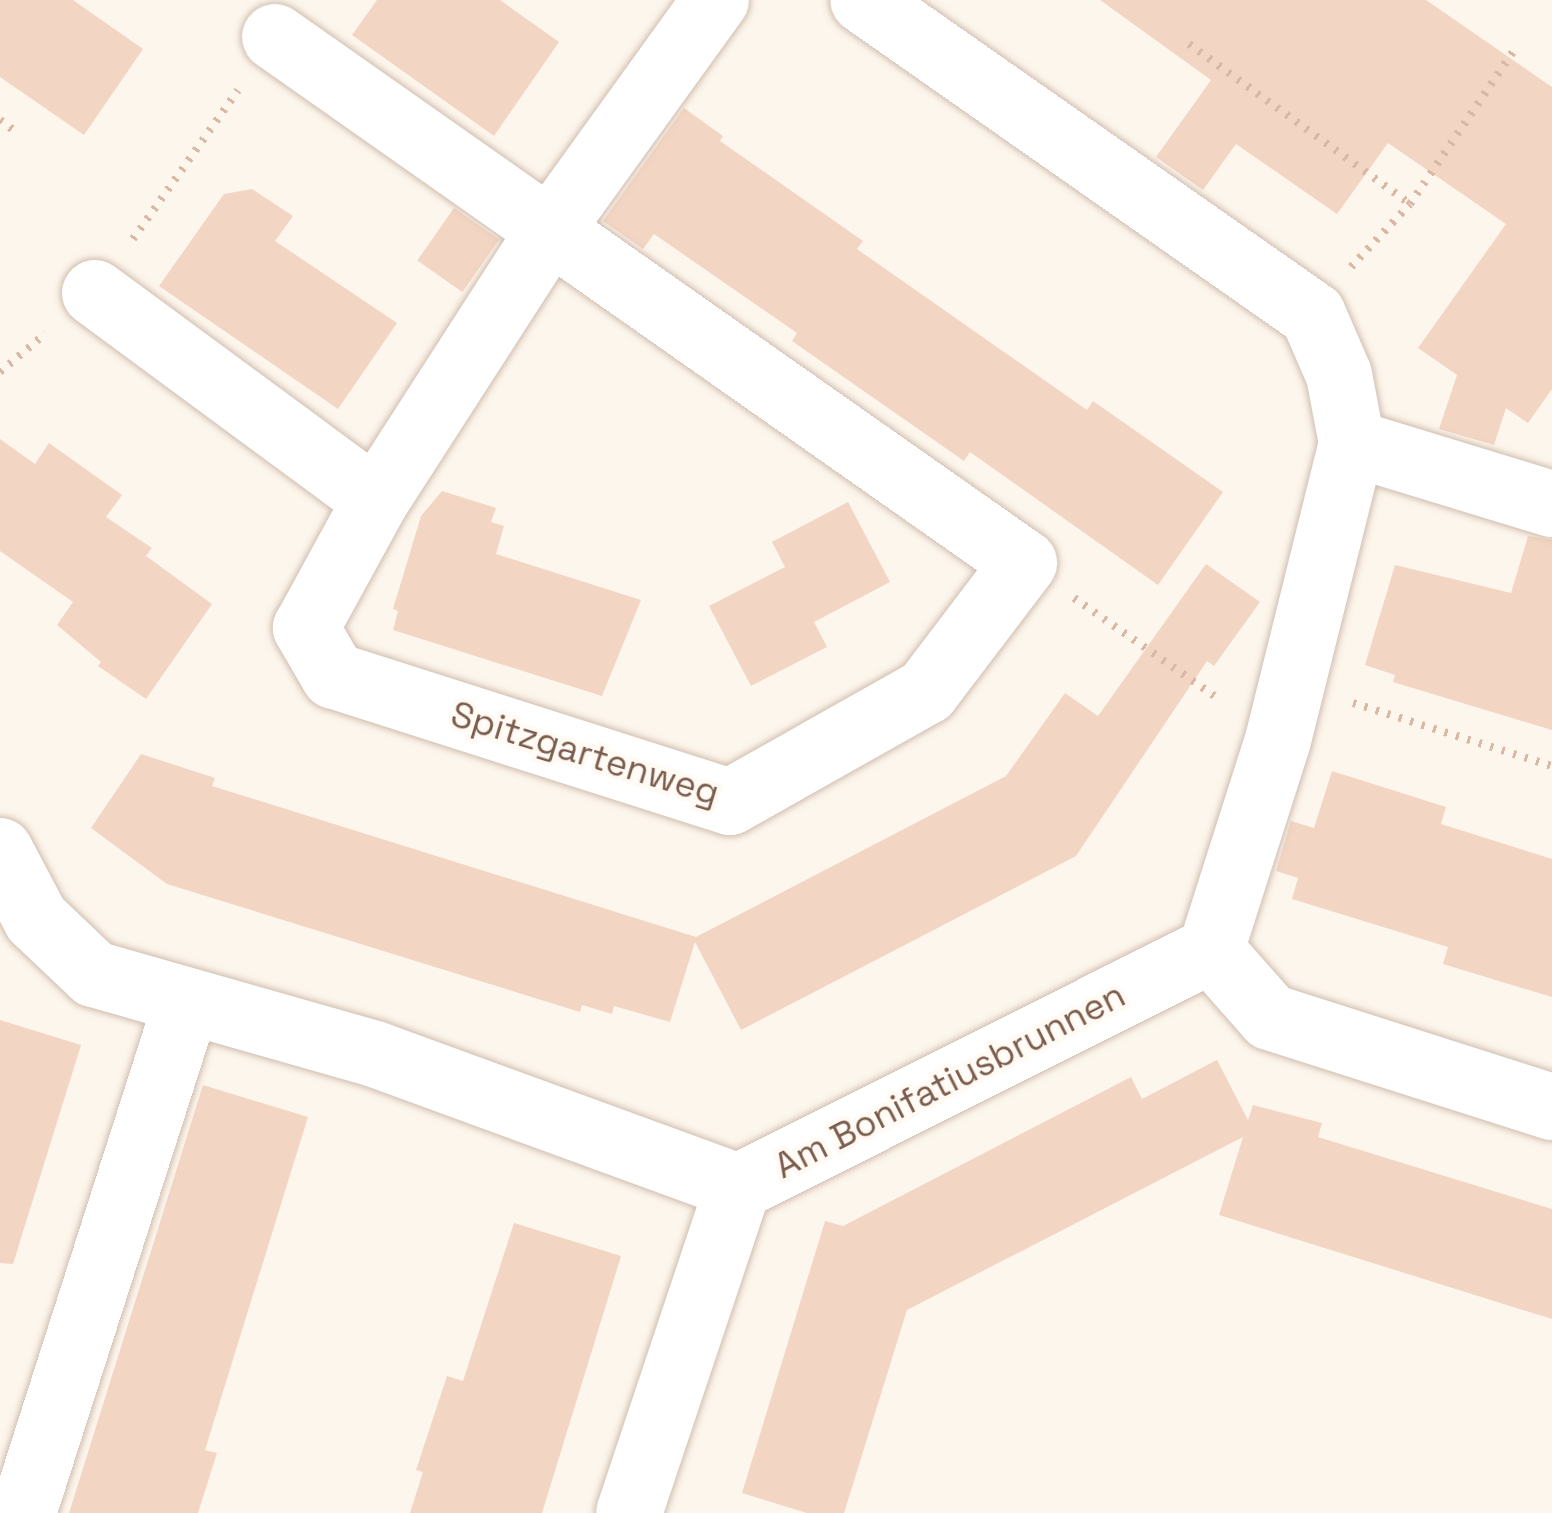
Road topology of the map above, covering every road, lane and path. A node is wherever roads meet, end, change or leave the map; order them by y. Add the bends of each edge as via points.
1 (716, 0) edge
2 (863, 0) edge
3 (275, 37) joint
4 (1190, 44) dead end
5 (1517, 46) dead end
6 (0, 121) edge
7 (16, 132) dead end
8 (1410, 204) junction
9 (550, 230) junction
10 (95, 293) junction
11 (1313, 315) junction
12 (0, 372) edge
13 (1352, 443) junction
14 (376, 500) junction
15 (1552, 505) edge
16 (1024, 563) junction
17 (1284, 711) junction
18 (1552, 766) edge
19 (0, 851) edge
20 (1211, 950) junction
21 (186, 1005) junction
22 (1552, 1107) edge
23 (738, 1187) junction
24 (23, 1513) edge
25 (628, 1513) edge

1 - 9 street, Spitzgartenweg
2 - 11 street
3 - 9 street
3 - 10 path
4 - 8 path
5 - 8 path
6 - 7 path
8 - 11 path
9 - 14 street, Spitzgartenweg
9 - 16 street
10 - 12 path
10 - 14 street
11 - 13 street via 1339,375
13 - 15 street
13 - 17 street
14 - 16 street, Spitzgartenweg via 306,628 334,676 730,802 927,691
16 - 17 path
17 - 18 path
17 - 20 street
19 - 21 street, Am Bonifatiusbrunnen via 36,919 94,974
20 - 22 street via 1270,1017
20 - 23 street, Am Bonifatiusbrunnen
21 - 23 street, Am Bonifatiusbrunnen via 375,1054
21 - 24 street
23 - 25 street

